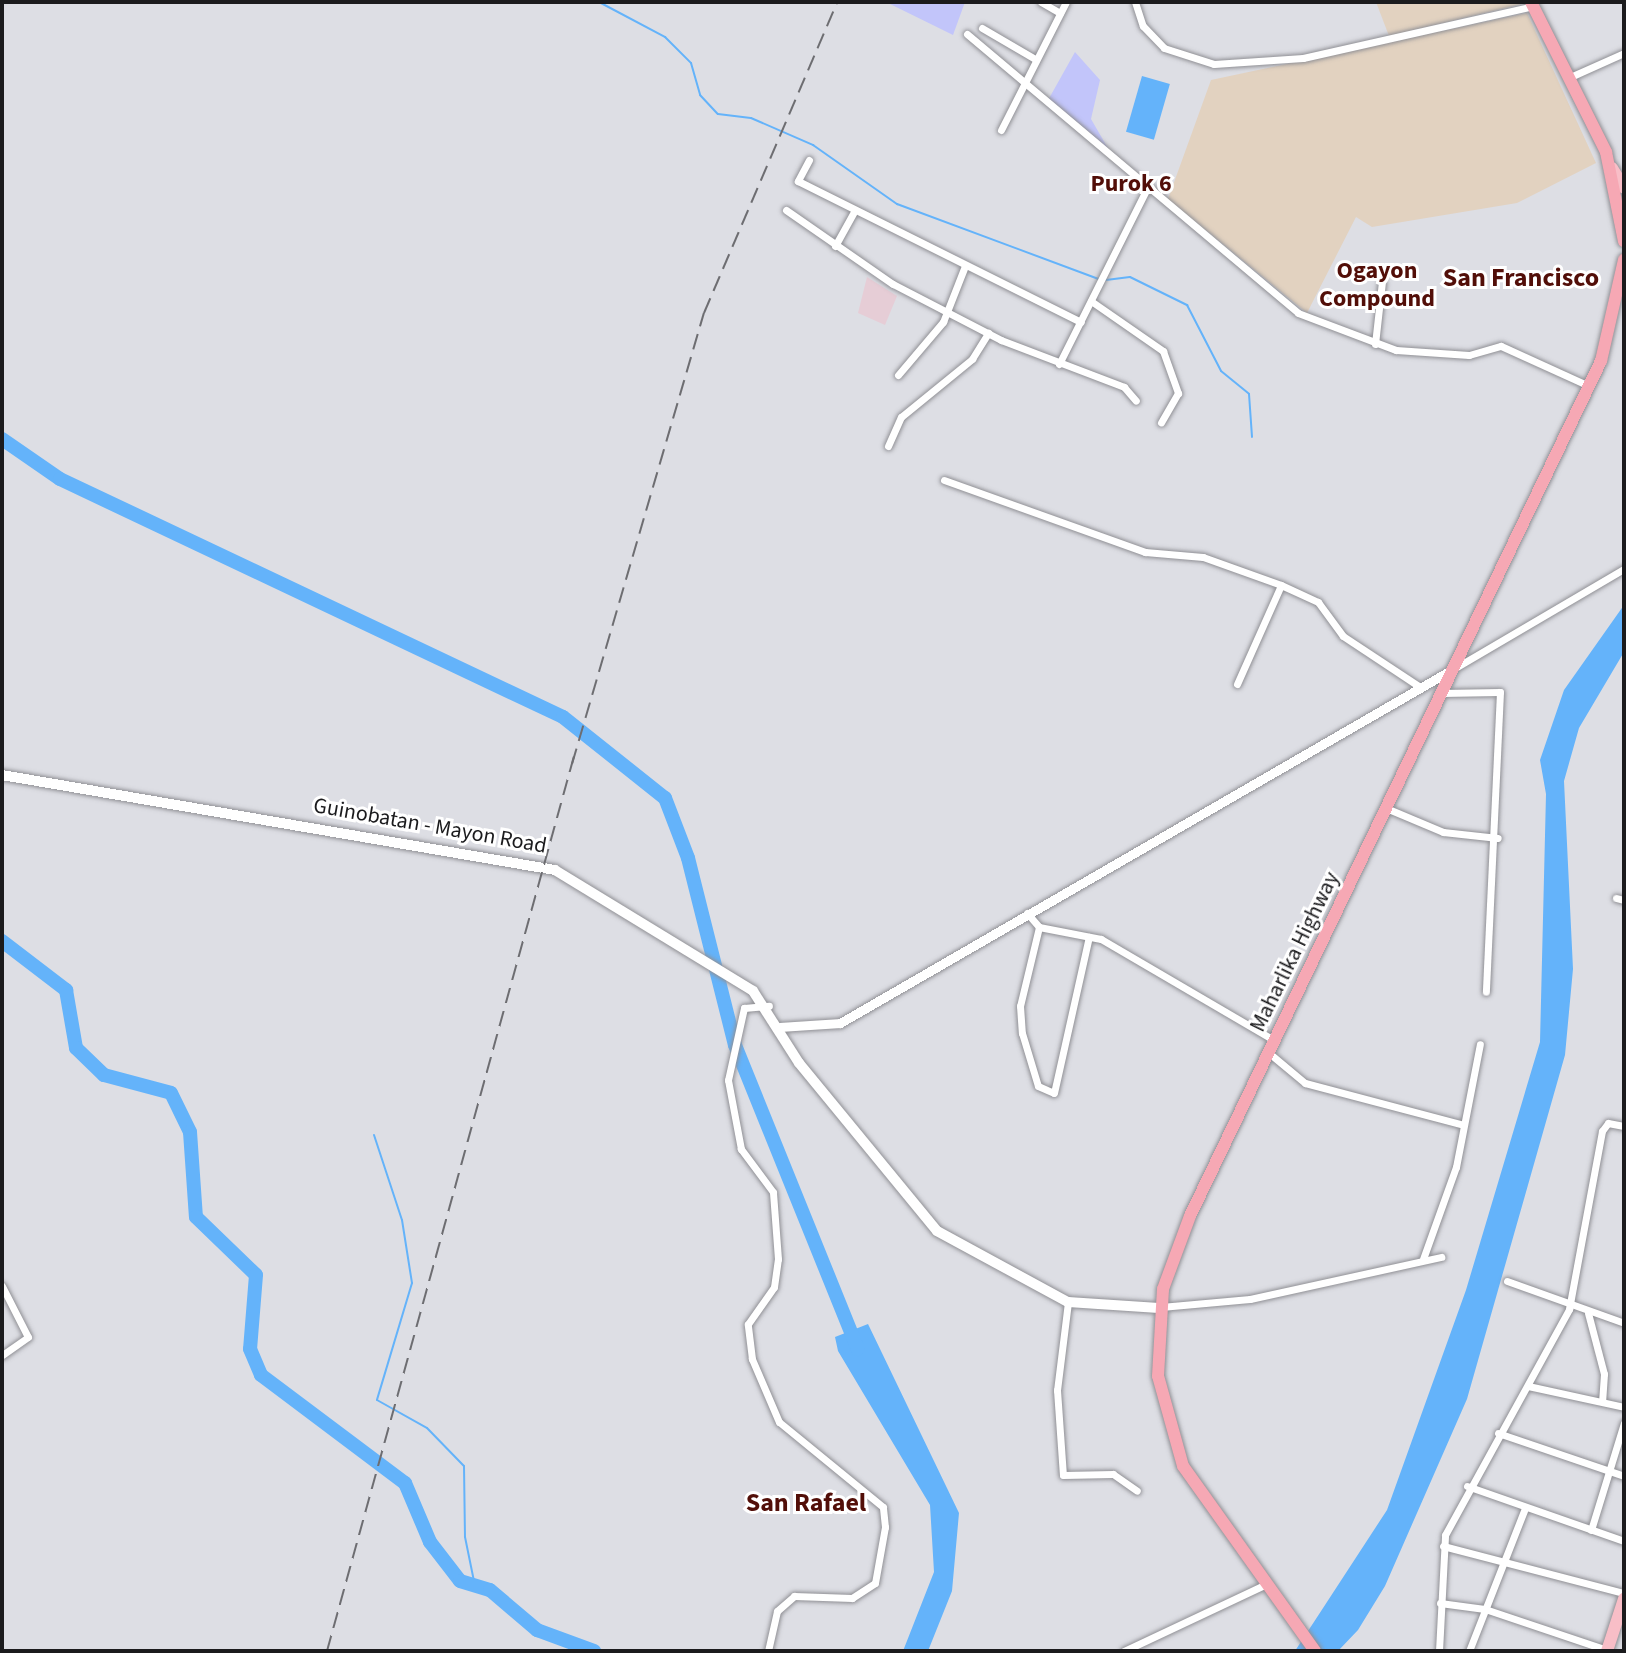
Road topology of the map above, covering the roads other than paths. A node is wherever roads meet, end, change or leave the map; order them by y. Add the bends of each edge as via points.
1 (1041, 2) edge
2 (1066, 2) edge
3 (1135, 2) edge
4 (1532, 4) edge
5 (1060, 13) junction
6 (982, 28) dead end
7 (967, 34) dead end
8 (1624, 53) edge
9 (1035, 59) junction
10 (1568, 78) junction
11 (1023, 84) junction
12 (1001, 130) dead end
13 (809, 160) dead end
14 (1612, 168) junction
15 (1148, 186) junction
16 (1624, 188) edge
17 (786, 210) dead end
18 (853, 213) junction
19 (1624, 225) edge
20 (1624, 241) edge
21 (835, 246) junction
22 (1624, 260) edge
23 (965, 266) junction
24 (1382, 282) dead end
25 (1091, 301) junction
26 (946, 313) junction
27 (1081, 322) junction
28 (988, 333) junction
29 (1375, 344) junction
30 (1059, 364) junction
31 (898, 375) dead end
32 (1589, 386) junction
33 (1136, 401) dead end
34 (1161, 423) dead end
35 (888, 446) dead end
36 (944, 480) dead end
37 (1624, 569) edge
38 (1281, 585) junction
39 (1453, 669) junction
40 (1237, 684) dead end
41 (1420, 687) junction
42 (1441, 693) junction
43 (2, 775) edge
44 (1386, 808) junction
45 (1498, 838) junction
46 (1027, 913) junction
47 (1039, 927) junction
48 (1089, 937) junction
49 (1486, 992) dead end
50 (769, 1006) junction
51 (780, 1027) junction
52 (1480, 1044) dead end
53 (1272, 1046) junction
54 (1464, 1125) junction
55 (1624, 1126) edge
56 (1441, 1257) dead end
57 (1423, 1259) junction
58 (1507, 1281) dead end
59 (2, 1286) edge
60 (1068, 1302) junction
61 (1159, 1308) junction
62 (1569, 1309) junction
63 (1588, 1313) junction
64 (1624, 1323) edge
65 (2, 1355) edge
66 (1528, 1386) junction
67 (1602, 1400) junction
68 (1624, 1407) edge
69 (1624, 1423) edge
70 (1498, 1433) junction
71 (1610, 1471) junction
72 (1624, 1476) edge
73 (1467, 1486) junction
74 (1137, 1491) dead end
75 (1525, 1508) junction
76 (1591, 1530) junction
77 (1624, 1541) edge
78 (1443, 1546) junction
79 (1504, 1559) junction
80 (1264, 1585) junction
81 (1624, 1596) edge
82 (1440, 1603) junction
83 (1485, 1609) junction
84 (768, 1651) edge
85 (1124, 1651) edge
86 (1315, 1651) edge
87 (1439, 1651) edge
88 (1469, 1651) edge
89 (1607, 1651) edge

1 - 5 street
2 - 5 street
3 - 4 street via 1143,26 1164,48 1214,64 1330,53
4 - 10 highway
5 - 9 street
6 - 9 street
7 - 11 street
8 - 10 street
9 - 11 street
10 - 14 highway
11 - 12 street
11 - 15 street
13 - 18 street via 798,181
14 - 16 main road
14 - 19 highway
15 - 25 street
15 - 29 street via 1288,307
17 - 21 street
18 - 21 street
18 - 23 street
19 - 20 highway
21 - 26 street
22 - 32 highway, Maharlika Highway via 1616,319
23 - 26 street
23 - 27 street
24 - 29 street
25 - 27 street
25 - 34 street via 1163,351 1178,393
26 - 28 street
26 - 31 street
27 - 30 street
28 - 30 street
28 - 35 street via 972,359 901,417
29 - 32 street via 1469,355 1501,346
30 - 33 street via 1124,387
32 - 39 highway, Maharlika Highway
36 - 38 street via 1145,552 1203,557
37 - 39 street
38 - 40 street
38 - 41 street via 1318,602 1343,636
39 - 41 street
39 - 42 highway, Maharlika Highway
41 - 46 street
42 - 44 highway, Maharlika Highway
42 - 45 street via 1500,692
43 - 50 main road, Guinobatan - Mayon Road via 532,863 573,878 619,915 698,951
44 - 45 street via 1443,832
44 - 53 highway, Maharlika Highway
45 - 49 street
46 - 47 street
46 - 51 street via 840,1023
47 - 48 street
47 - 48 street via 1020,1006 1022,1033 1038,1086 1054,1093
48 - 53 street
50 - 51 main road, Guinobatan - Mayon Road
50 - 84 street via 744,1008 728,1080 741,1149 773,1192 778,1259 774,1287 748,1324 752,1359 779,1422 883,1507 885,1527 875,1583 852,1598 794,1596 777,1611
51 - 60 main road, Guinobatan - Mayon Road via 799,1063 937,1231
52 - 54 street
53 - 54 street via 1305,1083
53 - 61 highway, Maharlika Highway via 1181,1235
54 - 57 street
55 - 62 street via 1608,1123 1602,1131
56 - 57 street
57 - 61 street via 1272,1295
58 - 62 street
59 - 65 street via 28,1337
60 - 61 main road, Guinobatan - Mayon Road
60 - 74 street via 1057,1390 1063,1475 1113,1474
61 - 80 highway, Maharlika Highway via 1158,1376 1176,1450 1205,1506
62 - 63 street
62 - 66 street
63 - 64 street
63 - 67 street via 1604,1374
66 - 67 street
66 - 70 street
67 - 68 street
69 - 71 street
70 - 71 street
70 - 73 street
71 - 72 street
71 - 76 street
73 - 75 street
73 - 78 street
75 - 76 street
75 - 79 street
76 - 77 street
78 - 79 street
78 - 82 street
79 - 81 street
79 - 83 street
80 - 85 street
80 - 86 highway, Maharlika Highway
81 - 89 main road
82 - 83 street
82 - 87 street
83 - 88 street
83 - 89 street

